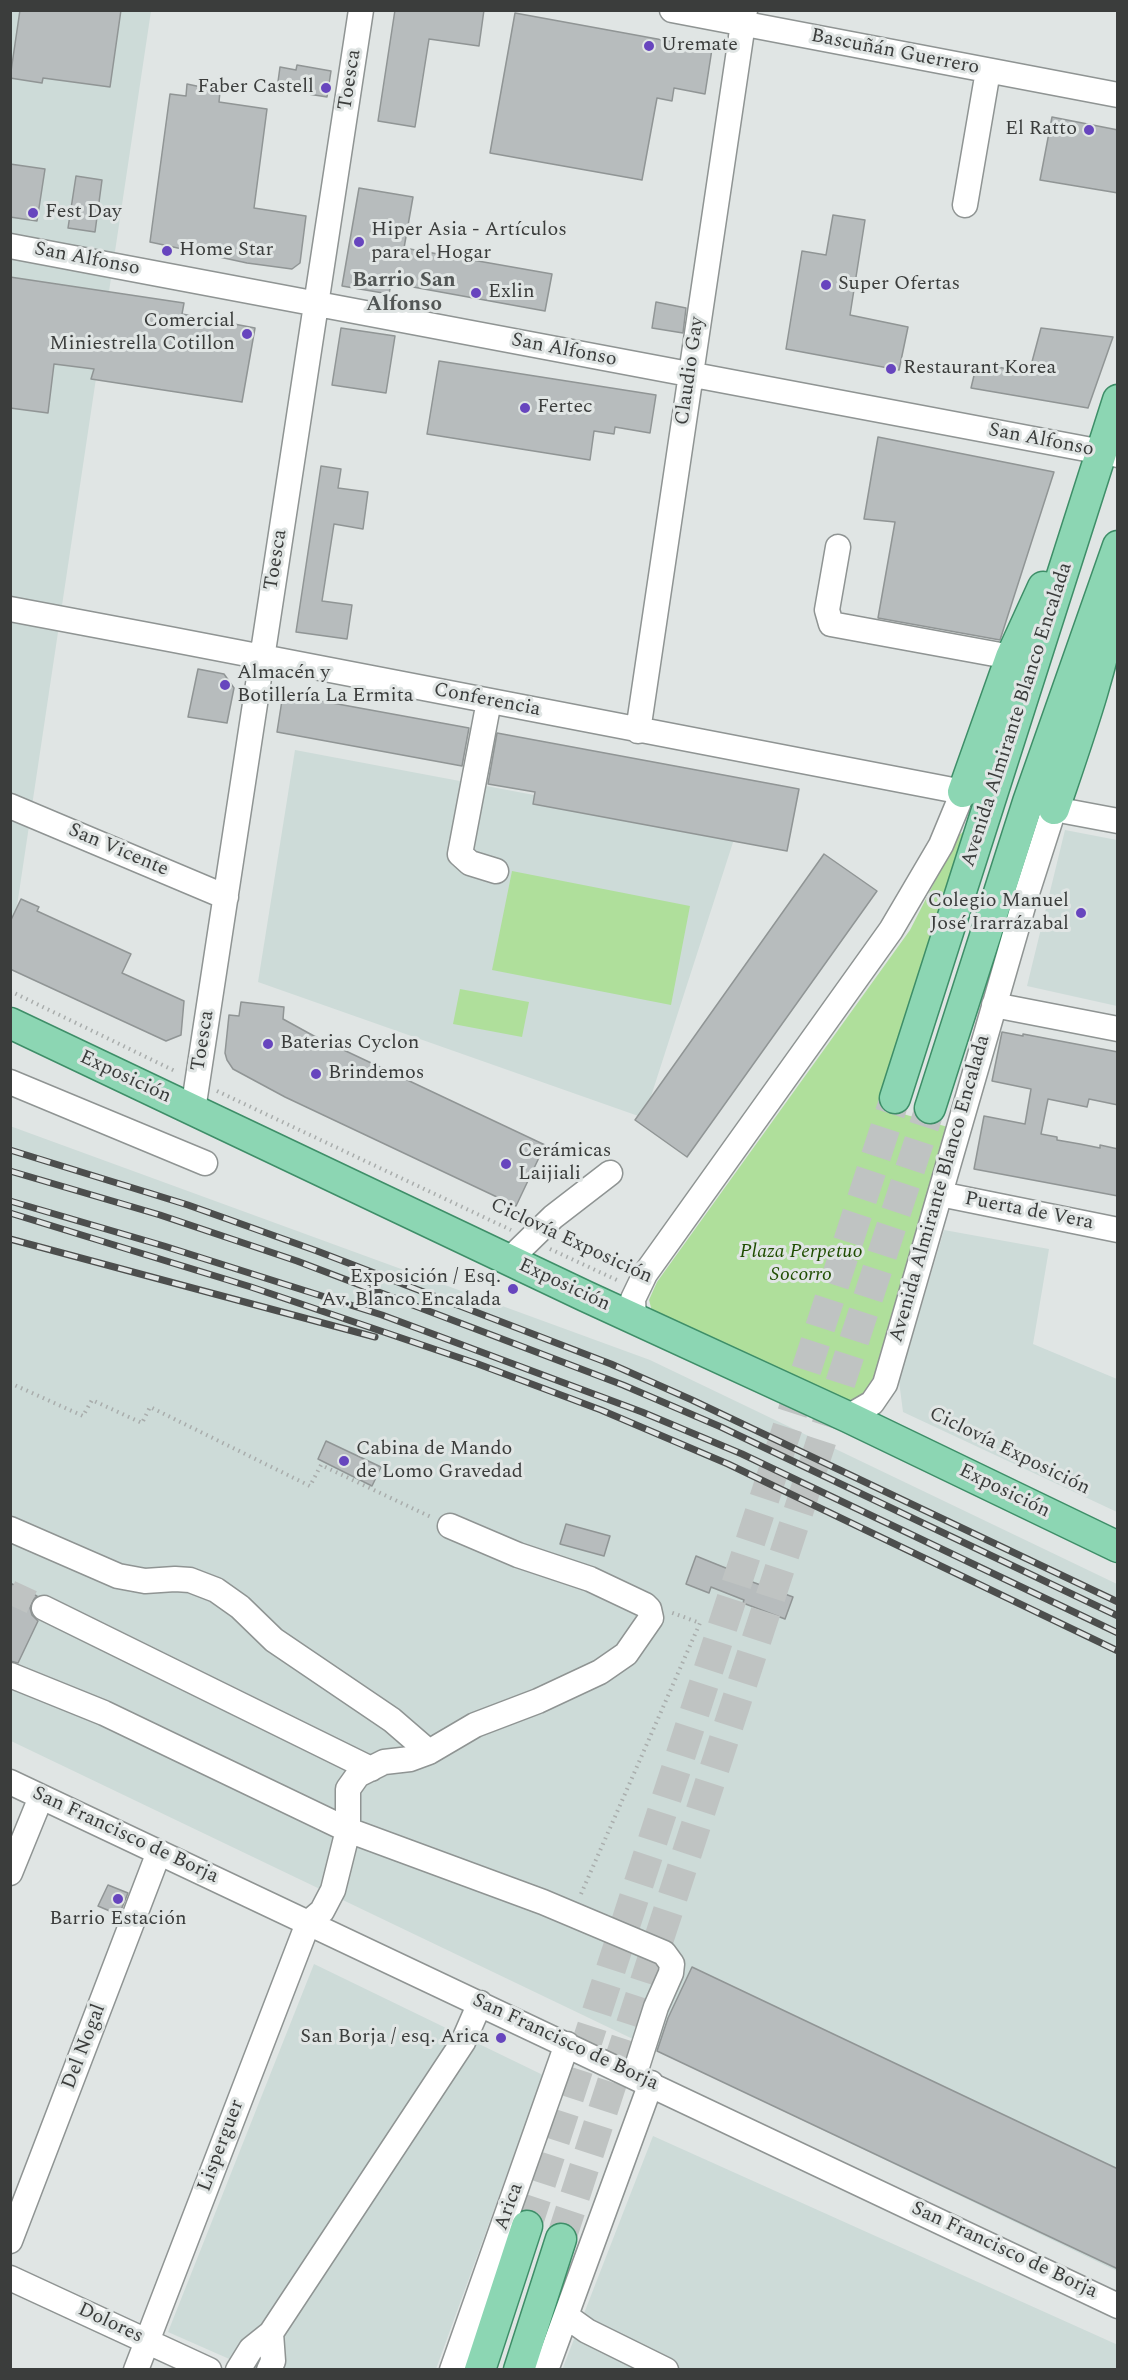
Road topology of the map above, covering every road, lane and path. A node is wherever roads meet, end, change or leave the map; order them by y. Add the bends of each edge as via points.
1 (362, 10) edge
2 (672, 10) edge
3 (702, 13) edge
4 (744, 17) edge
5 (988, 71) junction
6 (1118, 95) edge
7 (965, 205) dead end
8 (10, 246) edge
9 (317, 303) junction
10 (691, 374) junction
11 (1118, 400) edge
12 (1109, 454) edge
13 (1073, 539) junction
14 (1118, 546) edge
15 (838, 548) dead end
16 (1118, 560) edge
17 (10, 609) edge
18 (263, 656) junction
19 (1011, 657) junction
20 (489, 701) junction
21 (638, 731) junction
22 (963, 792) junction
23 (10, 806) edge
24 (1054, 809) junction
25 (1118, 821) edge
26 (496, 871) dead end
27 (226, 897) junction
28 (10, 991) edge
29 (994, 1005) junction
30 (10, 1023) edge
31 (1118, 1029) edge
32 (10, 1082) edge
33 (196, 1096) junction
34 (896, 1098) tunnel mouth
35 (930, 1108) tunnel mouth
36 (205, 1163) dead end
37 (609, 1173) dead end
38 (940, 1194) junction
39 (1118, 1230) edge
40 (530, 1239) junction
41 (509, 1260) junction
42 (637, 1290) junction
43 (634, 1319) junction
44 (10, 1383) edge
45 (848, 1416) junction
46 (450, 1526) joint
47 (10, 1529) edge
48 (1118, 1547) edge
49 (44, 1608) tunnel mouth
50 (649, 1609) junction
51 (10, 1675) edge
52 (429, 1752) junction
53 (370, 1768) junction
54 (10, 1782) edge
55 (41, 1797) junction
56 (348, 1830) junction
57 (159, 1852) junction
58 (10, 1873) edge
59 (572, 1914) junction
60 (308, 1923) junction
61 (480, 2003) junction
62 (567, 2044) junction
63 (643, 2080) junction
64 (527, 2226) tunnel mouth
65 (561, 2239) tunnel mouth
66 (10, 2241) edge
67 (10, 2278) edge
68 (1118, 2306) edge
69 (566, 2316) junction
70 (271, 2333) junction
71 (147, 2341) junction
72 (136, 2370) edge
73 (209, 2370) edge
74 (238, 2370) edge
75 (269, 2370) edge
76 (452, 2370) edge
77 (480, 2370) edge
78 (519, 2370) edge
79 (546, 2370) edge
80 (666, 2370) edge

1 - 9 street, Toesca
2 - 3 street, Bascuñán Guerrero
3 - 4 street, Bascuñán Guerrero
4 - 5 street, Bascuñán Guerrero
4 - 10 street, Claudio Gay
5 - 6 street, Bascuñán Guerrero
5 - 7 street
8 - 9 street, San Alfonso
9 - 10 street, San Alfonso
9 - 18 street, Toesca
10 - 12 street, San Alfonso
10 - 21 street, Claudio Gay
11 - 12 main road, Avenida Almirante Blanco Encalada
12 - 13 main road, Avenida Almirante Blanco Encalada
13 - 19 main road via 1041,590
13 - 34 main road, Avenida Almirante Blanco Encalada
14 - 35 main road, Avenida Almirante Blanco Encalada via 1039,771
15 - 19 street via 827,610 831,624
16 - 24 main road via 1104,655
17 - 18 street, Conferencia
18 - 20 street, Conferencia
18 - 27 street, Toesca
19 - 22 main road
20 - 21 street, Conferencia
20 - 26 street via 460,854 470,863
21 - 22 street, Conferencia
22 - 42 street, Avenida Almirante Blanco Encalada via 941,845 891,930
23 - 27 street, San Vicente
24 - 25 street
24 - 29 street, Avenida Almirante Blanco Encalada
27 - 33 street, Toesca
28 - 33 path, Ciclovía Exposición
29 - 31 street
29 - 38 street, Avenida Almirante Blanco Encalada
30 - 33 main road, Exposición
32 - 36 street
33 - 40 path, Ciclovía Exposición
33 - 41 main road, Exposición
37 - 40 street
38 - 39 street, Puerta de Vera
38 - 45 street, Avenida Almirante Blanco Encalada via 885,1384 872,1403
40 - 41 street
40 - 42 path, Ciclovía Exposición
41 - 43 main road, Exposición
42 - 43 street, Avenida Almirante Blanco Encalada
43 - 45 main road, Exposición
44 - 46 path via 83,1416 92,1400 142,1423 150,1407 310,1486 321,1465
45 - 48 main road, Exposición
46 - 50 street via 518,1555 590,1579
47 - 52 street via 118,1576 145,1581 190,1580 216,1590 274,1640 375,1708
49 - 53 street
50 - 52 street via 651,1618 644,1631 616,1662 538,1701 475,1725
50 - 59 path via 666,1610 700,1623
51 - 56 street via 104,1713
52 - 53 street
53 - 56 street, Lisperguer via 358,1775 348,1790
54 - 55 street, San Francisco de Borja
55 - 57 street, San Francisco de Borja
55 - 58 street
56 - 59 street
56 - 60 street, Lisperguer via 333,1890 322,1911
57 - 60 street, San Francisco de Borja
57 - 66 street, Del Nogal
59 - 63 street via 664,1953 672,1964 656,2007
60 - 61 street, San Francisco de Borja
60 - 71 street, Lisperguer
61 - 62 street, San Francisco de Borja
61 - 70 street via 463,2042
62 - 63 street, San Francisco de Borja
62 - 76 street, Arica
63 - 68 street, San Francisco de Borja
63 - 69 street
64 - 77 main road, Arica
65 - 78 main road
67 - 71 street, Dolores
69 - 79 street
69 - 80 street via 587,2331
70 - 74 street via 251,2349
70 - 75 street via 273,2361
71 - 72 street, Lisperguer
71 - 73 street, Dolores

